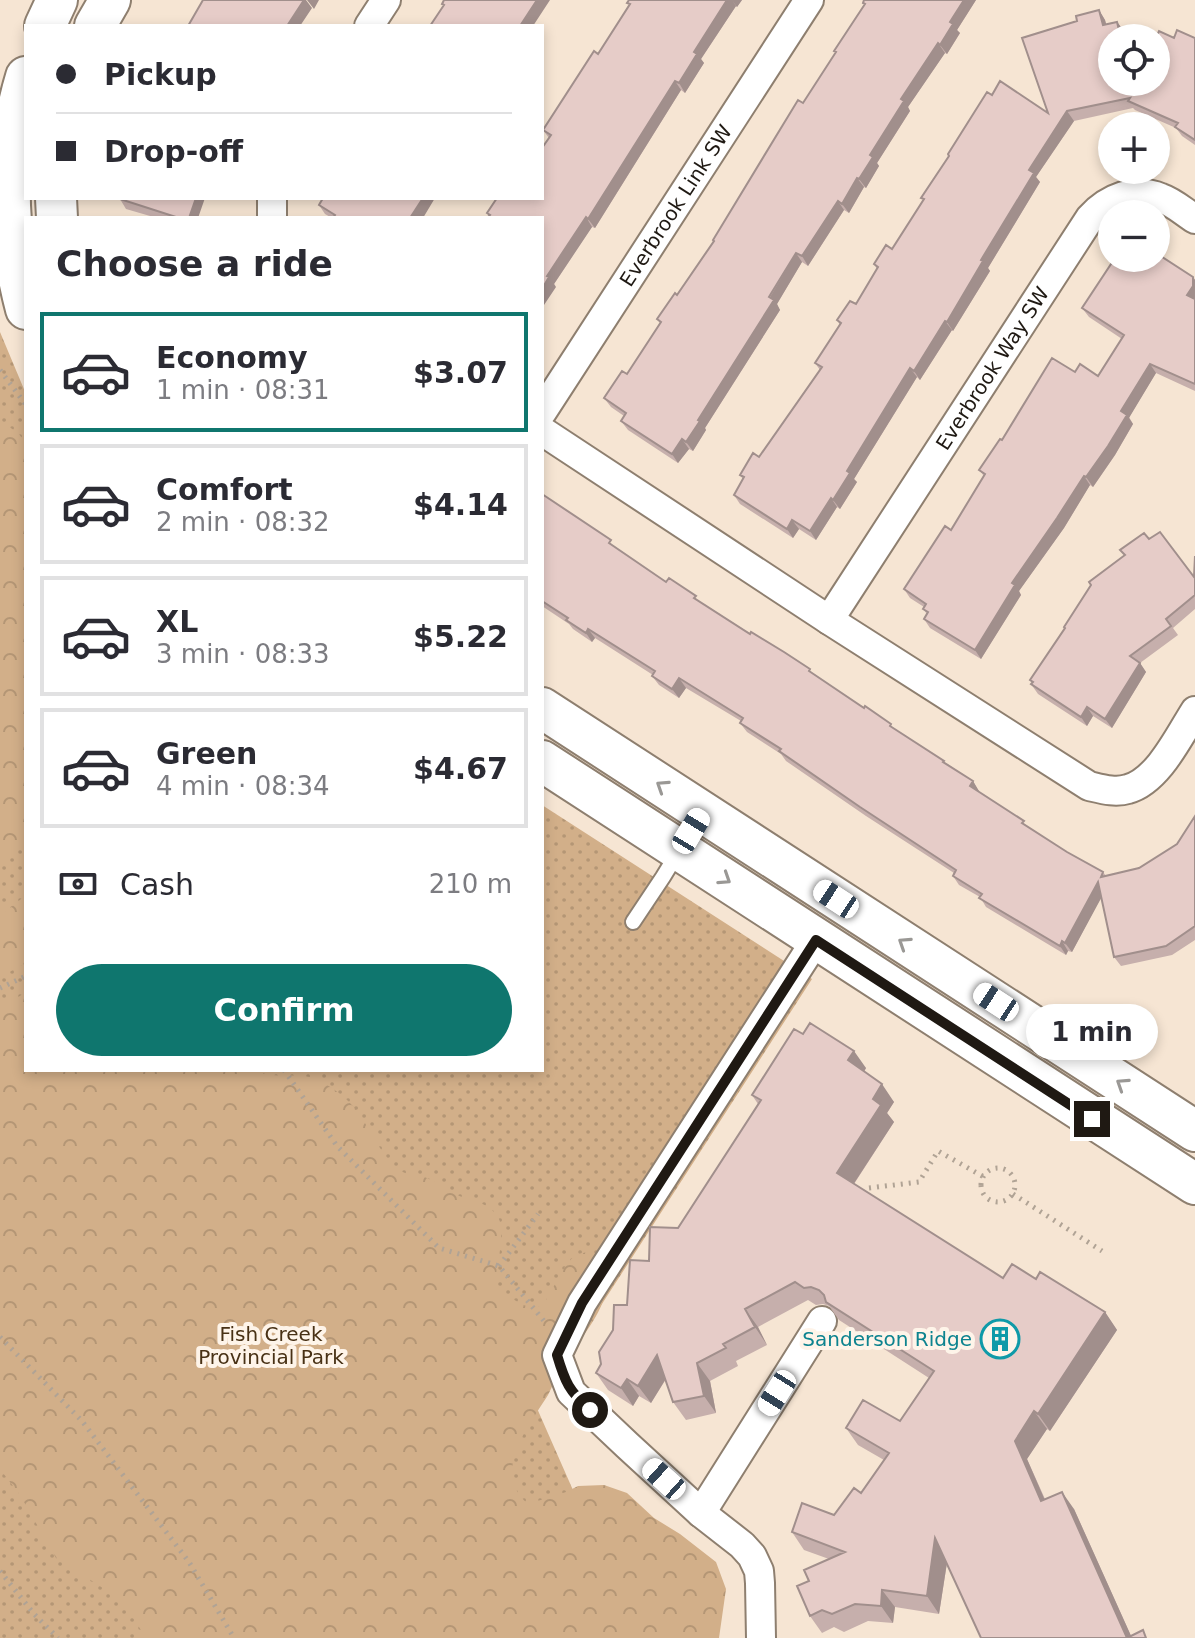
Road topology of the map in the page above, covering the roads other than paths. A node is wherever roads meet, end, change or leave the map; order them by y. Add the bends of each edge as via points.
1 (57, 0) edge
2 (110, 0) edge
3 (386, 0) edge
4 (809, 0) edge
5 (46, 24) edge
6 (96, 24) edge
7 (370, 24) edge
8 (24, 86) edge
9 (1195, 219) edge
10 (24, 300) edge
11 (544, 409) edge
12 (544, 432) edge
13 (829, 620) junction
14 (544, 709) edge
15 (1195, 711) edge
16 (544, 762) edge
17 (703, 812) junction
18 (680, 850) junction
19 (633, 922) dead end
20 (816, 940) junction
21 (1192, 1124) edge
22 (1179, 1174) edge
23 (822, 1321) edge
24 (701, 1513) junction
25 (761, 1638) edge

1 - 5 main road
2 - 6 main road
3 - 7 street
4 - 11 street, Everbrook Link SW
8 - 10 main road via 9,193
9 - 13 street, Everbrook Way SW via 1149,194 1124,195 1098,209
12 - 13 street
13 - 15 street via 1089,786 1109,791 1128,789 1156,771
17 -> 14 main road
16 - 18 main road
17 - 18 lane
21 -> 17 main road
18 - 19 lane
18 -> 20 main road
20 - 22 main road
20 - 24 street via 582,1303 557,1355 571,1392
21 - 22 street
23 - 24 street
24 - 25 street via 752,1556 759,1571

